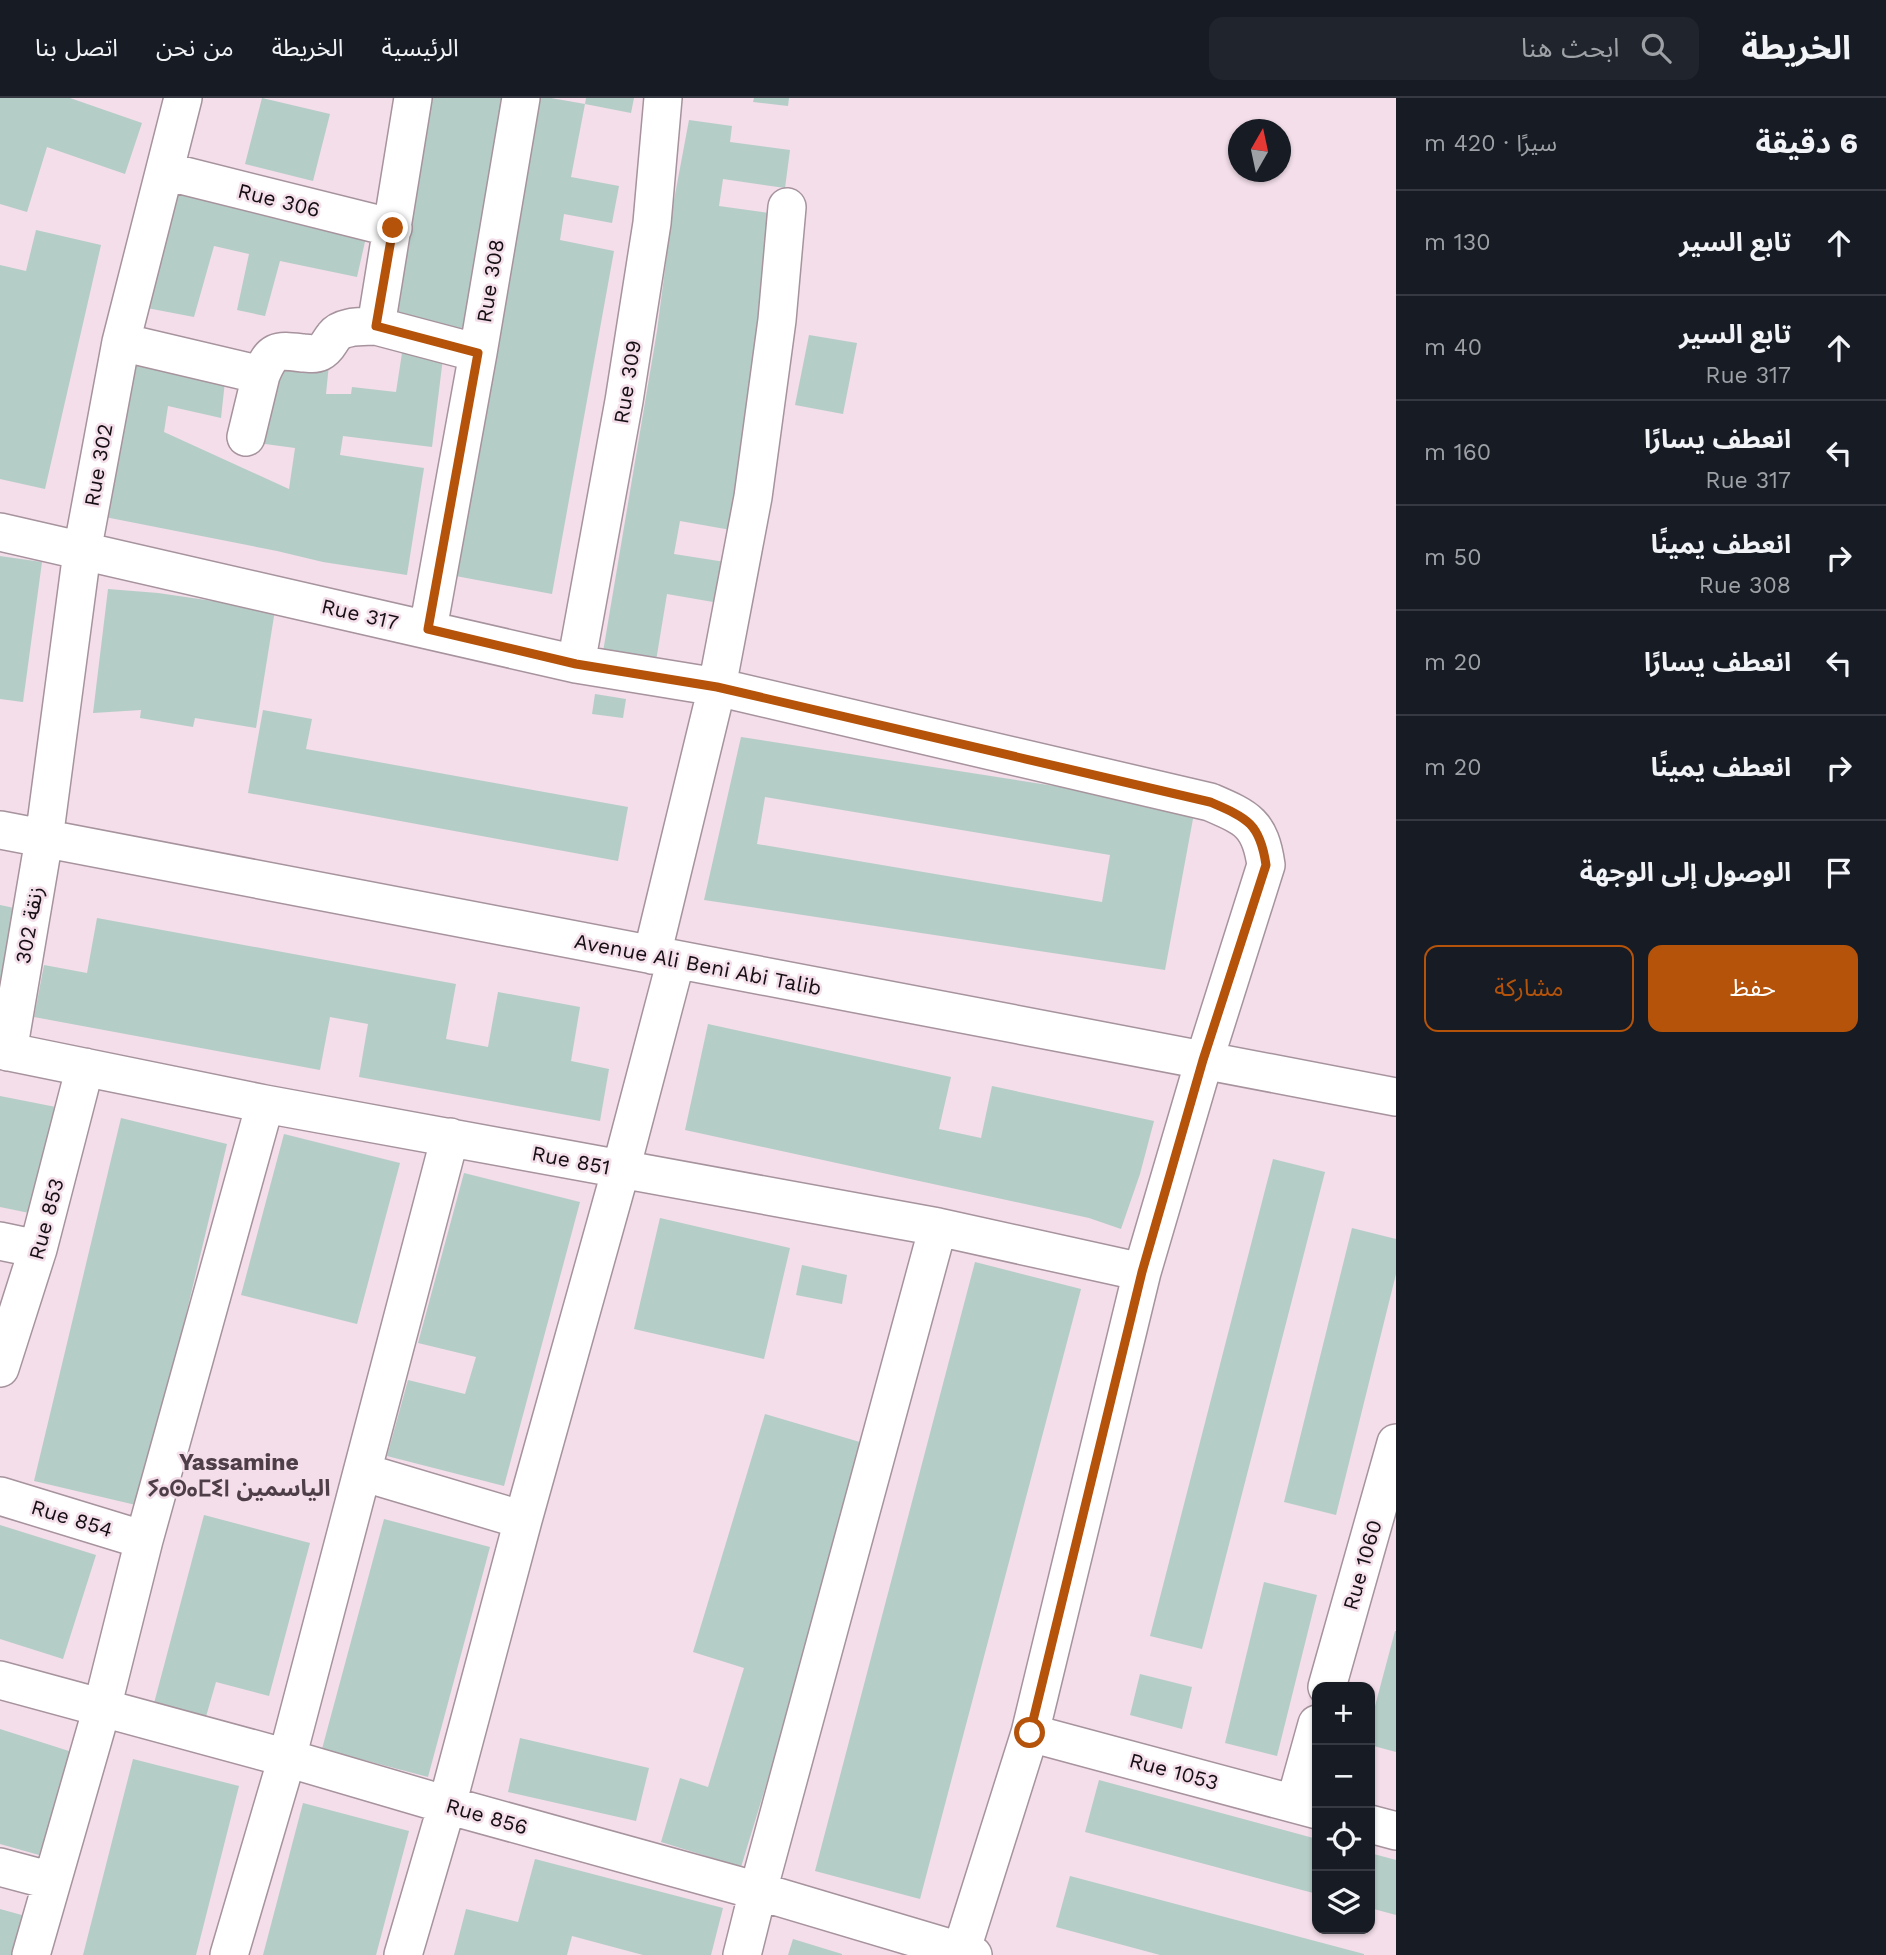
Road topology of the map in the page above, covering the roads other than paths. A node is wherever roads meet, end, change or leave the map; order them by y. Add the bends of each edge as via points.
1 (183, 98) edge
2 (413, 98) edge
3 (521, 98) edge
4 (663, 98) edge
5 (165, 171) junction
6 (787, 207) dead end
7 (393, 228) junction
8 (376, 326) junction
9 (121, 341) junction
10 (478, 353) junction
11 (261, 375) junction
12 (246, 437) dead end
13 (0, 532) edge
14 (82, 552) junction
15 (428, 629) junction
16 (576, 664) junction
17 (717, 687) junction
18 (0, 830) edge
19 (44, 839) junction
20 (664, 957) junction
21 (4, 1051) edge
22 (1203, 1060) junction
23 (85, 1067) junction
24 (1396, 1097) edge
25 (265, 1104) junction
26 (450, 1137) junction
27 (621, 1169) junction
28 (938, 1227) junction
29 (0, 1241) edge
30 (38, 1249) junction
31 (1142, 1272) junction
32 (0, 1368) edge
33 (1396, 1443) edge
34 (362, 1472) junction
35 (0, 1496) edge
36 (523, 1520) junction
37 (144, 1540) junction
38 (0, 1680) edge
39 (1329, 1682) edge
40 (102, 1708) junction
41 (1030, 1733) junction
42 (1314, 1745) edge
43 (287, 1758) junction
44 (447, 1805) junction
45 (1306, 1807) edge
46 (1375, 1825) edge
47 (1396, 1831) edge
48 (0, 1867) edge
49 (52, 1881) junction
50 (758, 1891) junction
51 (964, 1954) edge
52 (31, 1955) edge
53 (229, 1955) edge
54 (403, 1955) edge
55 (742, 1955) edge

1 - 5 street, Rue 302
2 - 7 street
3 - 10 street, Rue 308
4 - 16 street, Rue 309 via 652,223
5 - 7 street, Rue 306
5 - 9 street, Rue 302
6 - 17 street via 777,320 752,497
7 - 8 street
8 - 10 street
8 - 11 street via 341,330 315,354 272,354
9 - 11 street
9 - 14 street, Rue 302
10 - 15 street, Rue 308
11 - 12 street
13 - 14 street, Rue 317
14 - 15 street, Rue 317
14 - 19 street, Rue 302
15 - 16 street, Rue 317
16 - 17 street, Rue 317
17 - 20 street
17 - 22 street, Rue 317 via 1210,802 1235,813 1254,828 1263,844 1266,865
18 - 19 street, Avenue Ali Beni Abi Talib
19 - 20 street, Avenue Ali Beni Abi Talib
19 - 21 street, زنقة 302
20 - 22 street, Avenue Ali Beni Abi Talib
20 - 27 street
21 - 23 street, Rue 851
22 - 24 street, Avenue Ali Beni Abi Talib
22 - 31 street, Rue 317
23 - 25 street, Rue 851
23 - 30 street, Rue 853
25 - 26 street, Rue 851
25 - 37 street
26 - 27 street, Rue 851
26 - 34 street
27 - 28 street, Rue 851
27 - 36 street
28 - 31 street, Rue 851
28 - 50 street
29 - 30 street
30 - 32 street, Rue 853
31 - 41 street, Rue 317
33 - 39 street, Rue 1060
34 - 36 street
34 - 43 street
35 - 37 street, Rue 854
36 - 44 street
37 - 40 street
38 - 40 street, Rue 856
40 - 43 street, Rue 856
40 - 49 street
41 - 45 street, Rue 1053
41 - 51 street, Rue 317
42 - 45 street
43 - 44 street, Rue 856
43 - 53 street
44 - 50 street, Rue 856
44 - 54 street
46 - 47 street
48 - 49 street
49 - 52 street
50 - 51 street, Rue 856
50 - 55 street

